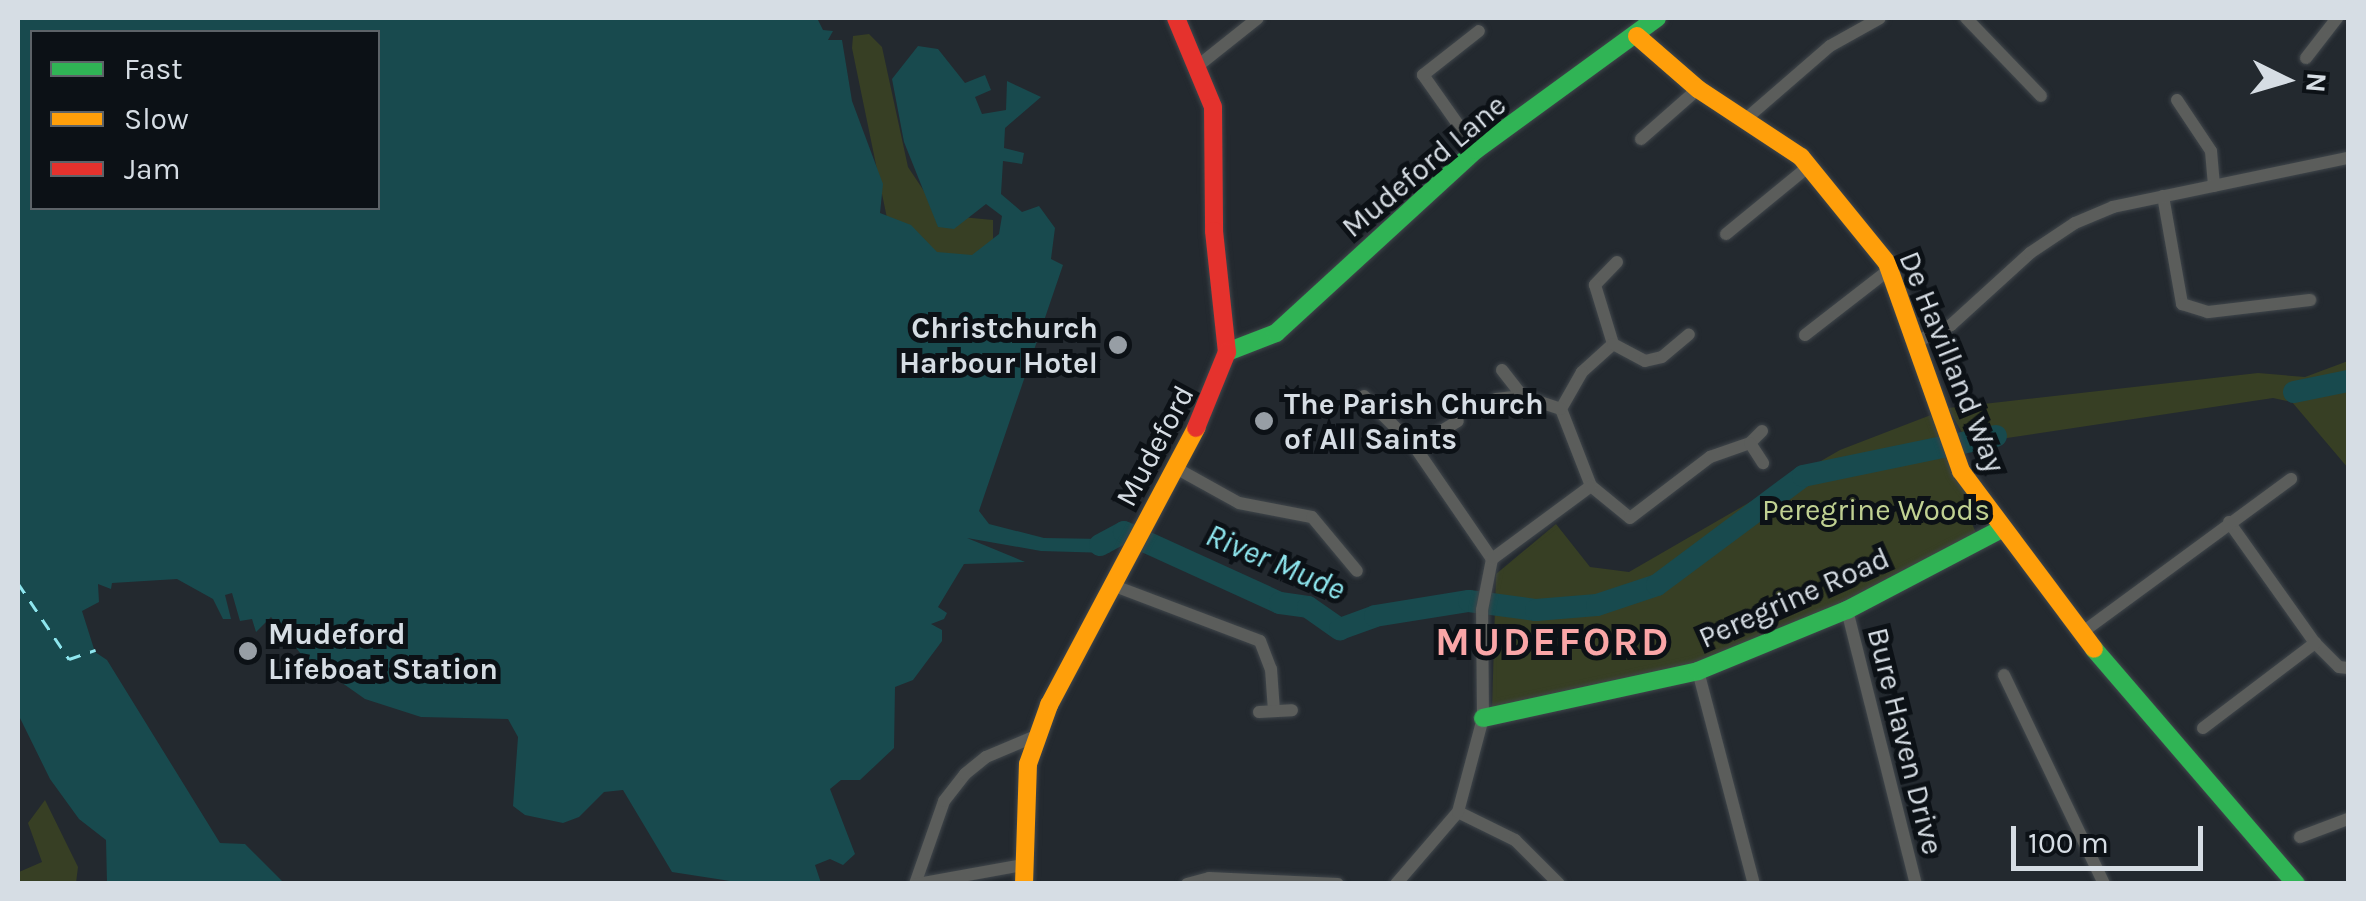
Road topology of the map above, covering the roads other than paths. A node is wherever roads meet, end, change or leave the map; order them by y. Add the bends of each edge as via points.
1 (1176, 18) edge
2 (1258, 18) edge
3 (1657, 18) edge
4 (1880, 18) edge
5 (1966, 18) edge
6 (2336, 18) edge
7 (1479, 31) dead end
8 (1637, 36) junction
9 (2306, 58) dead end
10 (1199, 65) junction
11 (1698, 90) junction
12 (2041, 96) dead end
13 (2177, 100) dead end
14 (1748, 118) junction
15 (1641, 140) dead end
16 (1476, 150) junction
17 (2348, 158) edge
18 (1809, 166) junction
19 (2214, 186) junction
20 (2163, 196) junction
21 (1726, 234) dead end
22 (1618, 262) dead end
23 (1890, 269) junction
24 (2310, 300) dead end
25 (1689, 334) dead end
26 (1805, 334) dead end
27 (1918, 341) junction
28 (1613, 344) junction
29 (1227, 352) junction
30 (1502, 370) dead end
31 (1364, 396) dead end
32 (1522, 396) junction
33 (1496, 399) dead end
34 (1560, 410) junction
35 (1458, 421) dead end
36 (1762, 431) dead end
37 (1750, 443) junction
38 (1415, 447) junction
39 (1763, 462) dead end
40 (1174, 468) junction
41 (2291, 479) dead end
42 (1591, 486) junction
43 (2229, 522) junction
44 (2001, 530) junction
45 (1492, 560) junction
46 (1357, 572) dead end
47 (1112, 585) junction
48 (1846, 610) junction
49 (2080, 634) junction
50 (2314, 643) junction
51 (2348, 668) edge
52 (1698, 671) junction
53 (2004, 675) dead end
54 (1292, 710) dead end
55 (1274, 711) junction
56 (1258, 712) dead end
57 (1483, 718) junction
58 (2203, 728) dead end
59 (1038, 735) junction
60 (1458, 812) junction
61 (2348, 819) edge
62 (2300, 837) dead end
63 (1023, 874) edge
64 (977, 877) edge
65 (916, 884) edge
66 (1187, 884) edge
67 (1338, 884) edge
68 (1396, 884) edge
69 (1559, 884) edge
70 (1754, 884) edge
71 (1916, 884) edge
72 (2104, 884) edge
73 (2296, 884) edge

1 - 10 street, Mudeford
2 - 10 street
3 - 8 street, Mudeford Lane
4 - 14 street via 1830,46
5 - 12 street
6 - 9 street
7 - 16 street via 1423,74
8 - 11 street, De Havilland Way
8 - 16 street, Mudeford Lane
10 - 29 street, Mudeford via 1217,146 1214,232
11 - 14 street, De Havilland Way
11 - 15 street
13 - 19 street via 2211,151
14 - 18 street, De Havilland Way
16 - 29 street, Mudeford Lane via 1294,319
17 - 19 street
18 - 21 street
18 - 23 street, De Havilland Way
19 - 20 street
20 - 24 street via 2182,304 2208,312
20 - 27 street via 2064,228 1952,325
22 - 28 street via 1595,285
23 - 26 street
23 - 27 street, De Havilland Way
25 - 28 street via 1662,357 1646,360
27 - 44 street, De Havilland Way via 1957,460
28 - 34 street via 1582,372
29 - 40 street, Mudeford via 1218,386
30 - 32 street
31 - 38 street
32 - 33 street
32 - 34 street
34 - 42 street
35 - 38 street
36 - 37 street
37 - 39 street
37 - 42 street via 1710,458 1630,518
38 - 45 street
40 - 46 street via 1238,504 1312,517
40 - 47 street, Mudeford
41 - 43 street
42 - 45 street
43 - 49 street
43 - 50 street
44 - 48 street, Peregrine Road
44 - 49 street, De Havilland Way
45 - 57 street via 1482,610
47 - 55 street via 1260,641 1272,670
47 - 59 street, Mudeford
48 - 52 street, Peregrine Road
48 - 71 street, Bure Haven Drive
49 - 73 street, De Havilland Way
50 - 51 street
50 - 58 street
52 - 57 street, Peregrine Road
52 - 70 street
53 - 72 street
54 - 55 street
55 - 56 street
57 - 60 street
59 - 63 street, Mudeford via 1028,764
59 - 65 street via 986,757 966,774 944,801
60 - 68 street
60 - 69 street via 1515,840
61 - 62 street
63 - 64 street
64 - 65 street
66 - 67 street via 1209,878

